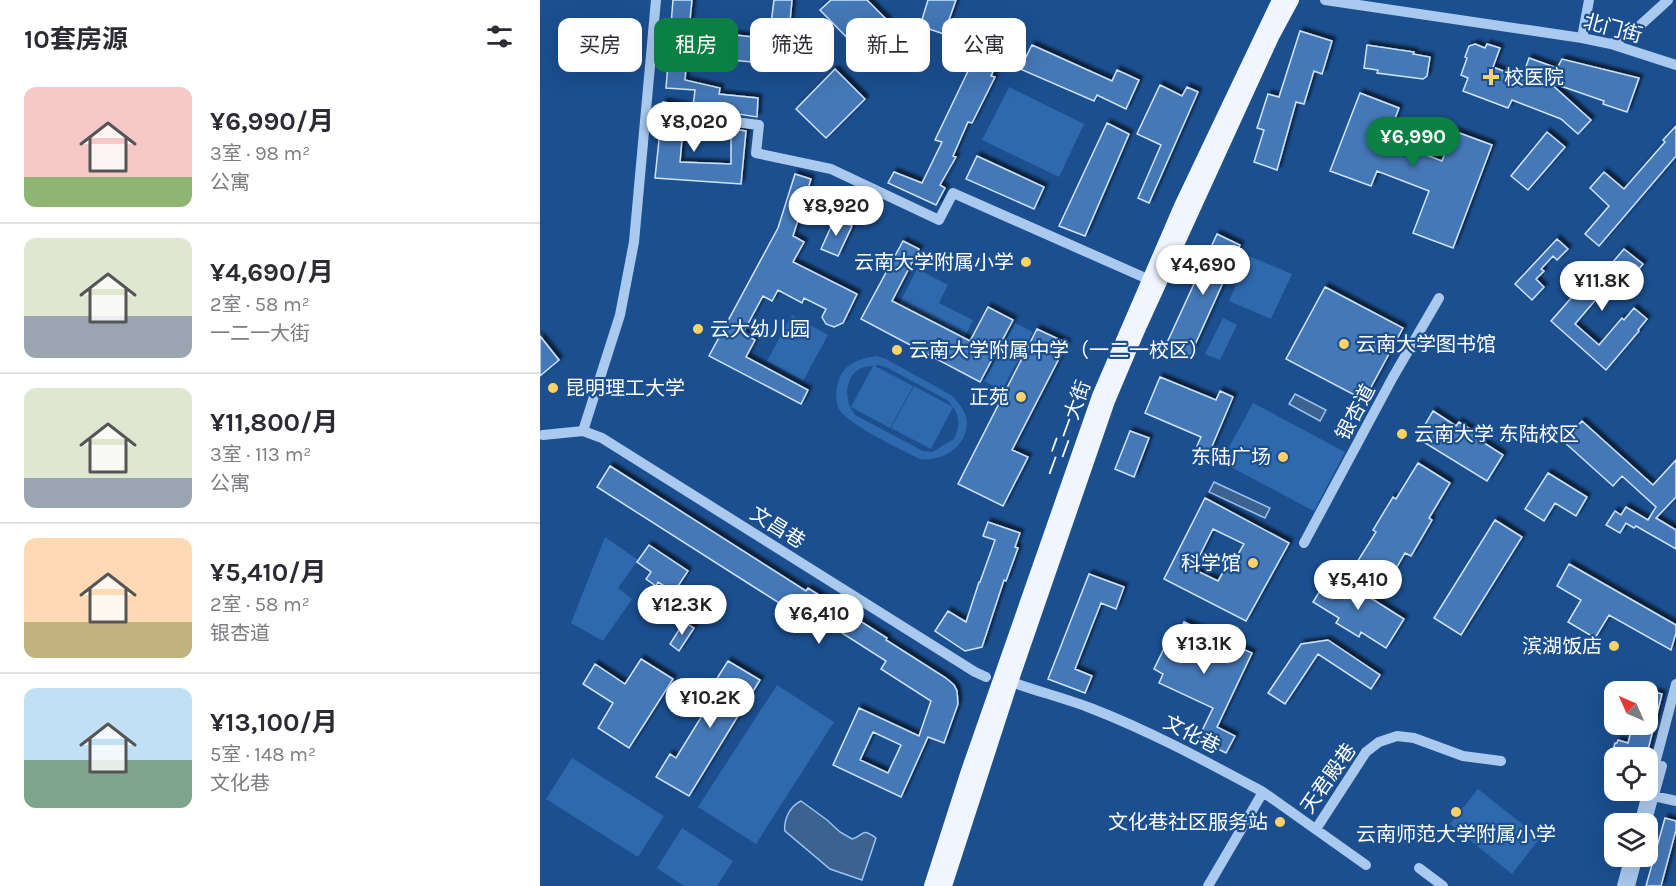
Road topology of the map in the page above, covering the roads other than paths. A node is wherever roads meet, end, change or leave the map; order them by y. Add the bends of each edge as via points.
1 (656, 0) edge
2 (1279, 0) edge
3 (1292, 0) edge
4 (1325, 0) edge
5 (1589, 0) edge
6 (1668, 0) edge
7 (1582, 38) junction
8 (1611, 44) junction
9 (1676, 65) edge
10 (702, 118) dead end
11 (1150, 280) junction
12 (1439, 298) dead end
13 (583, 431) junction
14 (543, 435) dead end
15 (1304, 543) dead end
16 (999, 679) junction
17 (1676, 684) edge
18 (1676, 711) edge
19 (1501, 761) dead end
20 (1658, 781) edge
21 (1263, 792) junction
22 (1658, 797) edge
23 (1676, 801) edge
24 (1642, 813) edge
25 (1316, 829) junction
26 (1366, 865) dead end
27 (1627, 867) edge
28 (1635, 867) edge
29 (1419, 868) dead end
30 (931, 886) edge
31 (945, 886) edge
32 (1208, 886) edge
33 (1443, 886) edge
34 (1622, 886) edge
35 (1630, 886) edge

1 - 13 street via 634,242 620,315
2 - 11 main road, 一二一大街
3 - 16 main road, 一二一大街 via 1138,330
4 - 7 street, 北门街
5 - 7 street
6 - 8 street via 1634,32
7 - 8 street, 北门街
8 - 9 street, 北门街
10 - 11 street via 759,125 756,153 831,169 939,219 953,193
11 - 16 main road, 一二一大街 via 1099,396
12 - 15 street, 银杏道
13 - 14 street, 文昌巷
13 - 16 street, 文昌巷 via 602,438 975,672
16 - 21 street, 文化巷 via 1092,708 1169,741
16 - 30 main road, 一二一大街
16 - 31 main road, 一二一大街
17 - 24 street
18 - 20 street
19 - 25 street, 天君殿巷 via 1463,756 1414,738 1397,736 1379,742 1366,752
21 - 25 street, 天君殿巷
21 - 32 street
22 - 23 street
25 - 26 street
27 - 34 street
28 - 35 street
29 - 33 street

